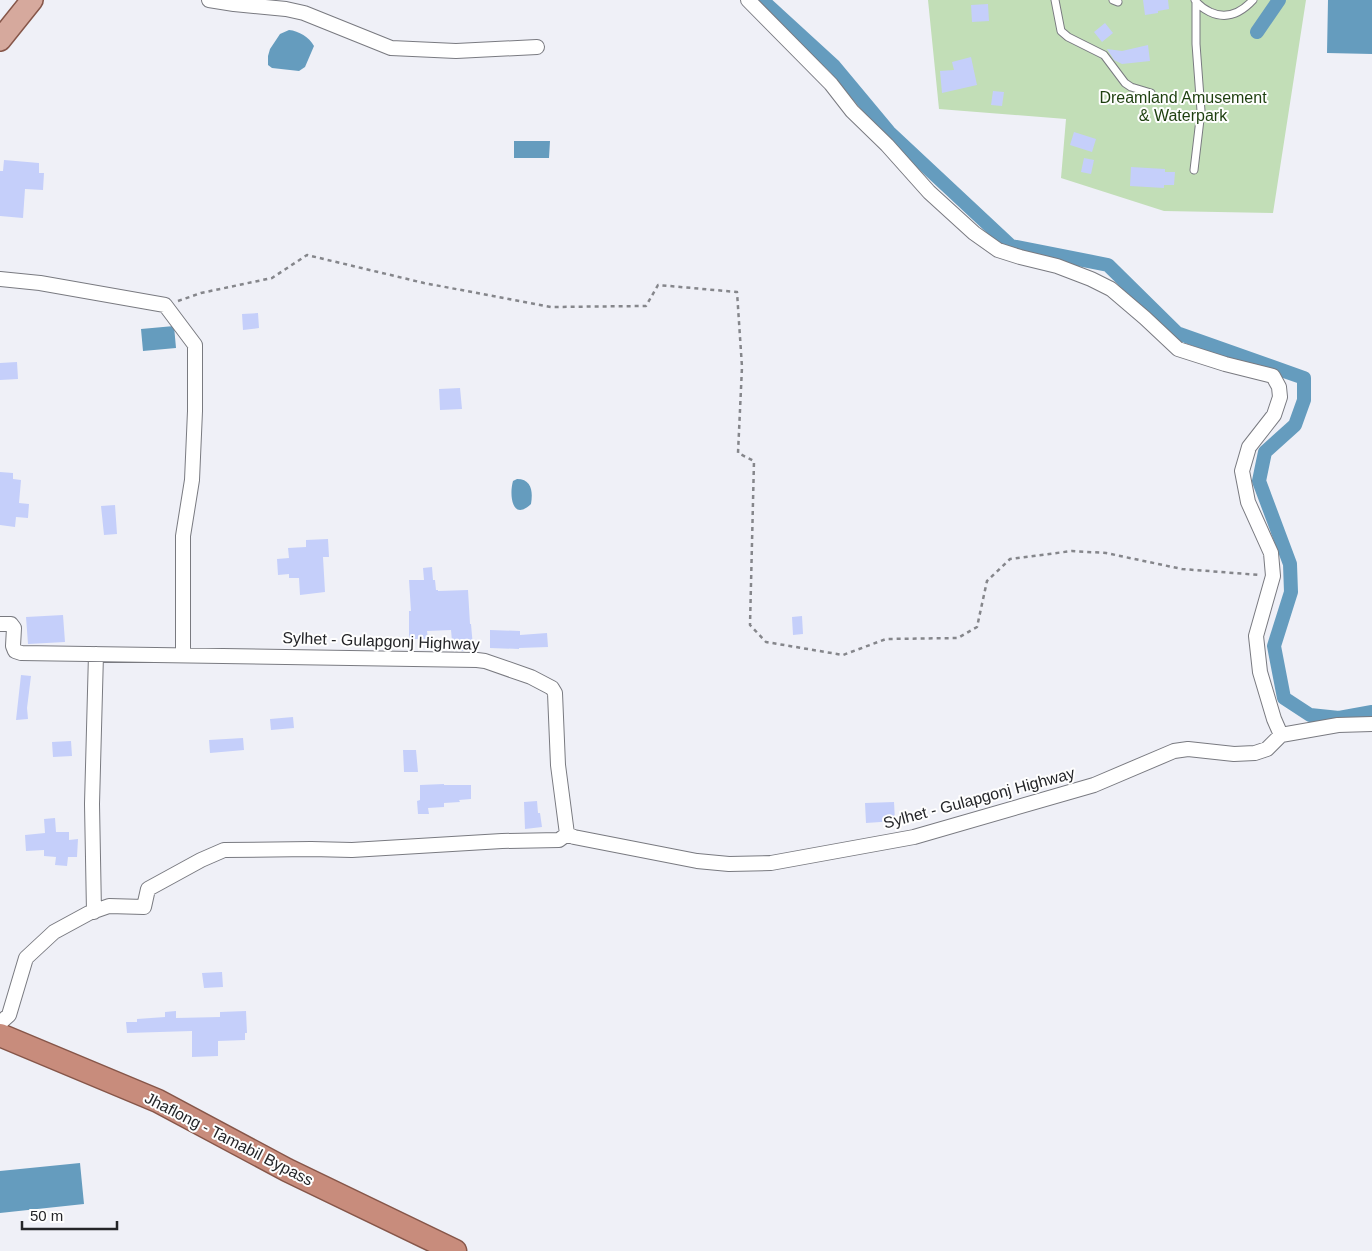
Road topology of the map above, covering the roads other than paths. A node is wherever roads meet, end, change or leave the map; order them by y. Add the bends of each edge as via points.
1 (22, 0) edge
2 (32, 0) edge
3 (209, 0) edge
4 (748, 0) edge
5 (1055, 0) edge
6 (1253, 0) edge
7 (1195, 2) edge
8 (0, 27) edge
9 (0, 40) edge
10 (537, 47) dead end
11 (1151, 93) dead end
12 (1194, 170) dead end
13 (0, 279) edge
14 (0, 624) edge
15 (96, 654) junction
16 (183, 654) junction
17 (1372, 724) edge
18 (1281, 735) junction
19 (567, 834) junction
20 (94, 912) junction
21 (0, 1023) edge
22 (0, 1035) edge
23 (455, 1251) edge

1 - 8 main road
2 - 9 main road
3 - 10 street via 304,13 391,48 456,51
4 - 18 street via 831,84 852,111 929,192 974,233 998,250 1057,266 1111,289 1178,349 1273,376 1280,397 1274,415 1249,447 1242,471 1248,502 1271,553 1273,576 1256,636 1260,672
5 - 11 lane via 1061,31 1104,55 1131,88
6 - 7 lane via 1237,13 1227,16 1216,15
7 - 12 lane via 1201,111
13 - 16 street via 165,305 195,345 192,480 183,536
14 - 15 street, Sylhet - Gulapgonj Highway via 11,624 14,628 13,646 21,653
15 - 16 street, Sylhet - Gulapgonj Highway
15 - 20 street via 92,804
16 - 19 street, Sylhet - Gulapgonj Highway via 478,660 531,677 555,693 558,765
17 - 18 street
18 - 19 street, Sylhet - Gulapgonj Highway via 1267,749 1255,753 1174,751 1094,785 914,837 771,863 696,861
19 - 20 street via 559,840 352,850 224,850 148,889 144,906 109,906
20 - 21 street via 54,932 26,958 9,1014
22 - 23 highway, Jhaflong - Tamabil Bypass via 158,1101 287,1170

